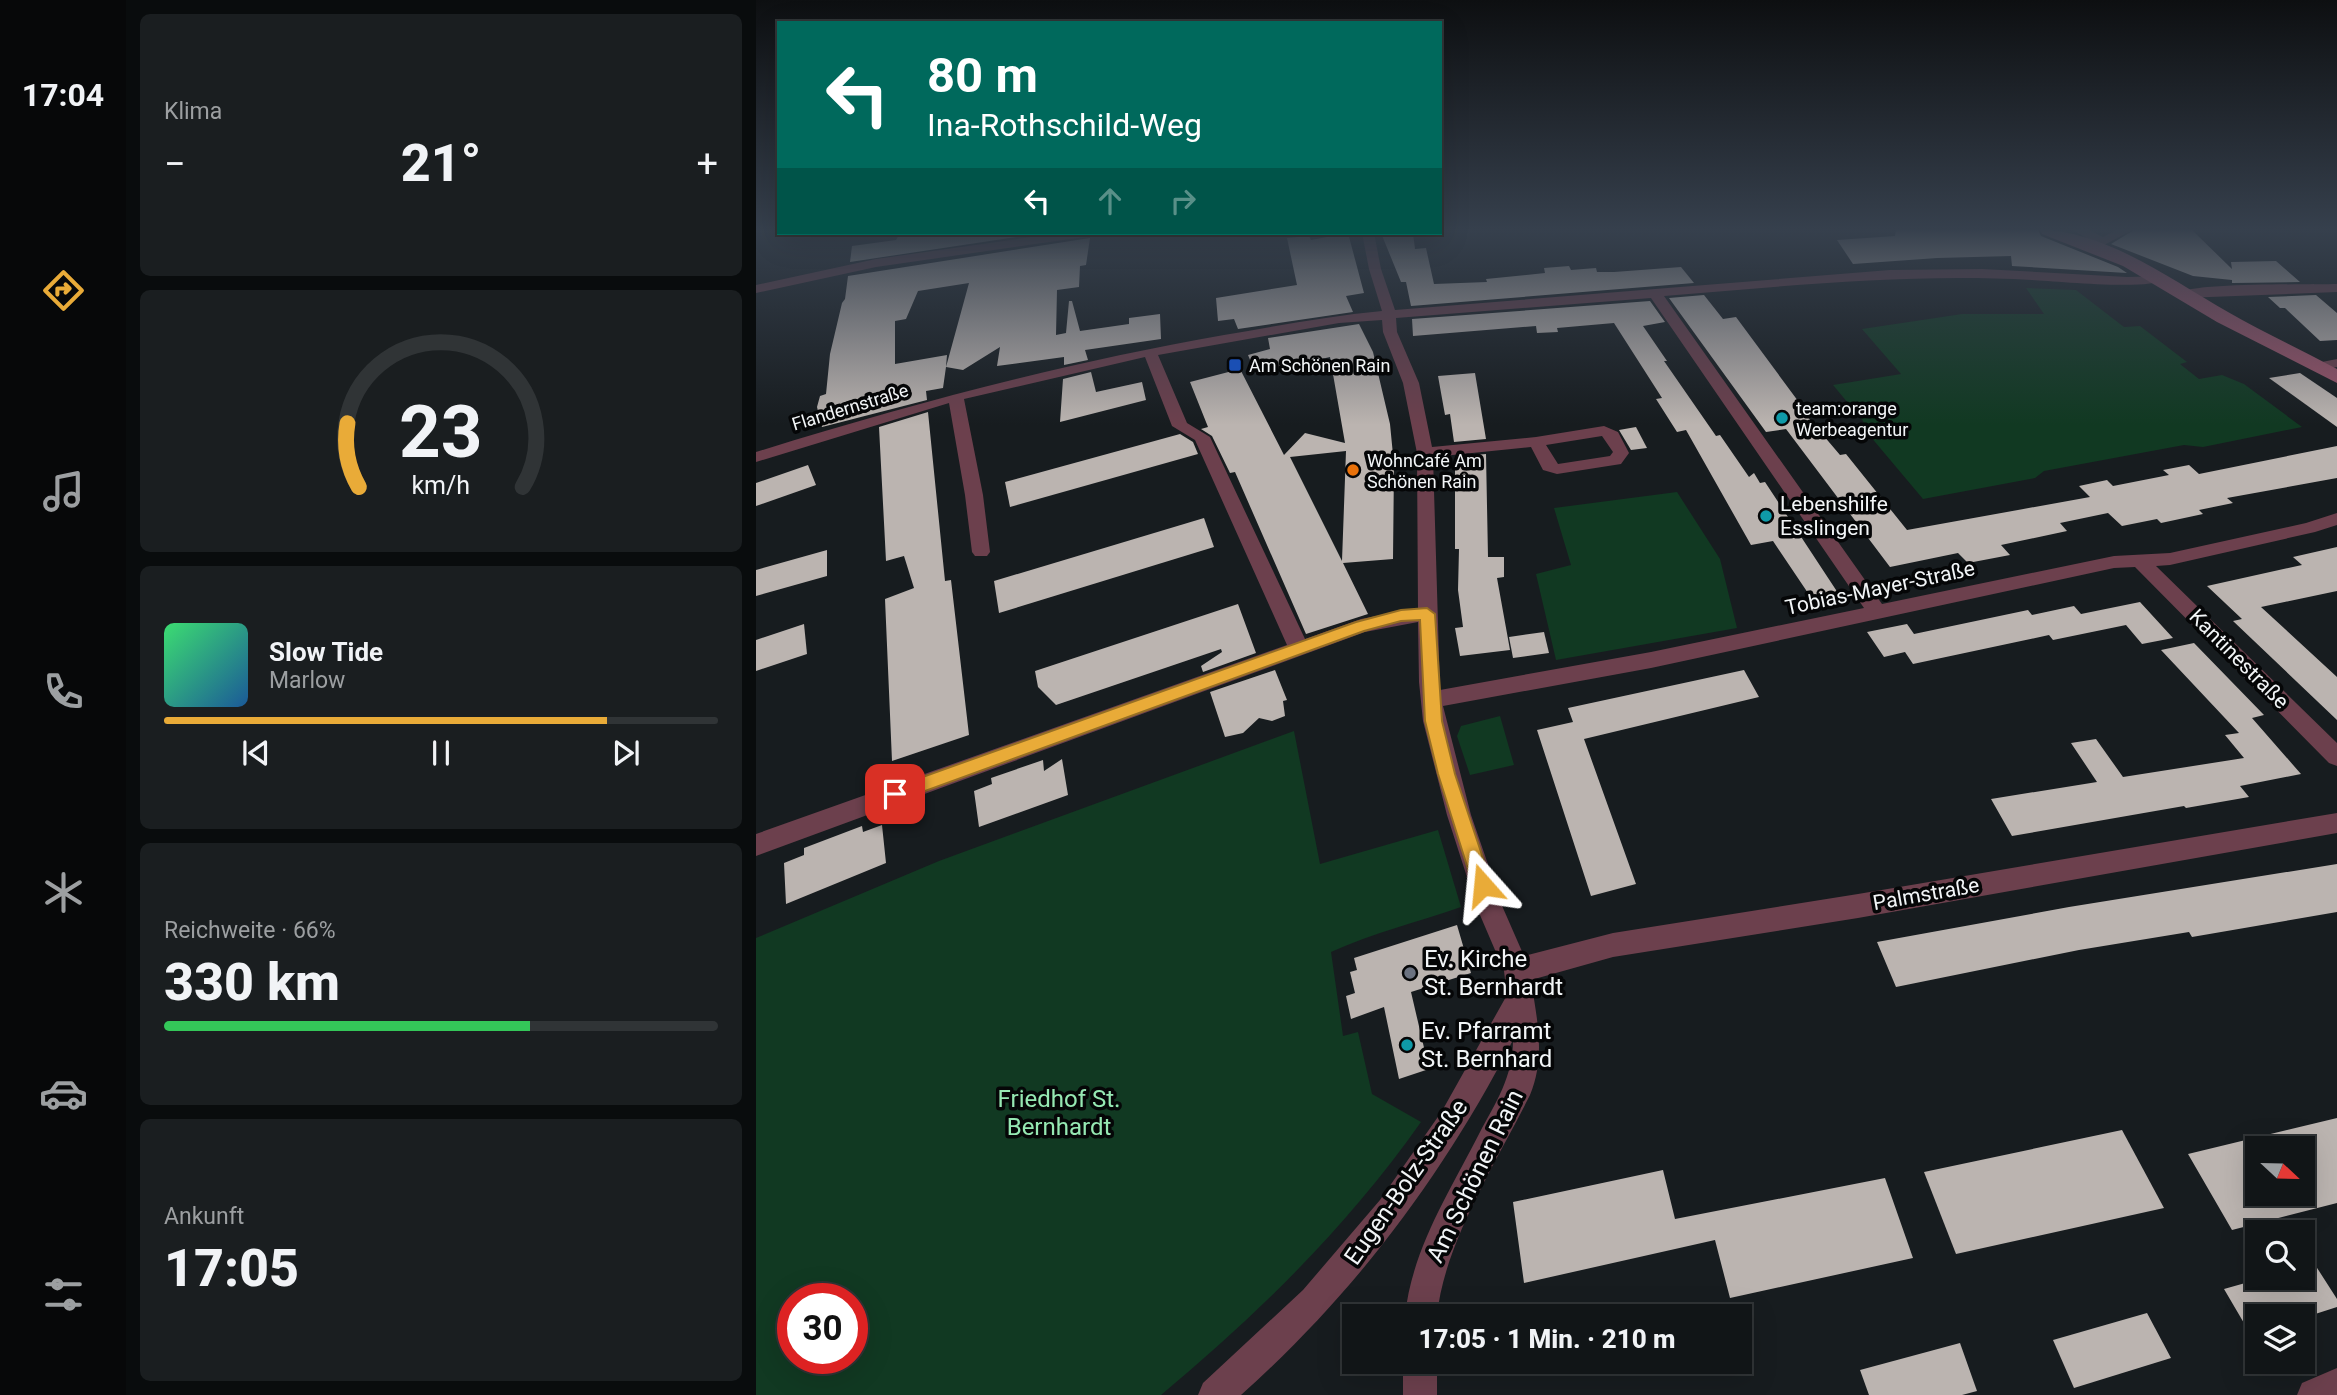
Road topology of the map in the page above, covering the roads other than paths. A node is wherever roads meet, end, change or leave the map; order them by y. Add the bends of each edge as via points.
1 (1382, 295) edge
2 (1615, 295) edge
3 (1656, 295) edge
4 (2185, 295) edge
5 (1388, 313) junction
6 (1150, 352) junction
7 (2327, 365) edge
8 (2337, 377) edge
9 (956, 397) junction
10 (1536, 442) dead end
11 (1425, 453) junction
12 (756, 457) edge
13 (2337, 519) edge
14 (981, 552) dead end
15 (2140, 561) junction
16 (1877, 611) junction
17 (1427, 614) junction
18 (1299, 648) junction
19 (1431, 700) junction
20 (2337, 757) edge
21 (2337, 823) edge
22 (756, 845) edge
23 (1519, 983) junction
24 (1422, 1304) edge
25 (1420, 1374) edge
26 (2337, 1385) edge
27 (1216, 1395) edge
28 (1420, 1395) edge
29 (2314, 1395) edge

1 - 5 street, Am Schönen Rain
2 - 5 street, Flandernstraße
3 - 16 street
4 - 7 street
5 - 6 street, Flandernstraße via 1274,328
5 - 11 street, Am Schönen Rain via 1390,332 1411,383
6 - 9 street, Flandernstraße
6 - 18 street via 1180,426 1202,437
7 - 8 street
9 - 12 street, Flandernstraße
9 - 14 street
10 - 11 street
11 - 17 street, Am Schönen Rain
13 - 15 street, Tobias-Mayer-Straße via 2170,559
15 - 16 street, Tobias-Mayer-Straße via 2114,562
15 - 20 street, Kantinestraße
16 - 19 street, Tobias-Mayer-Straße
17 - 18 street via 1383,620
17 - 19 street, Am Schönen Rain
18 - 22 street
19 - 23 street, Am Schönen Rain via 1460,816
21 - 23 street, Palmstraße via 1613,945
23 - 24 street, Am Schönen Rain via 1527,1042 1525,1071 1436,1250
23 - 27 street, Eugen-Bolz-Straße via 1482,1071 1427,1161 1369,1240 1292,1324
25 - 28 street
26 - 29 street

